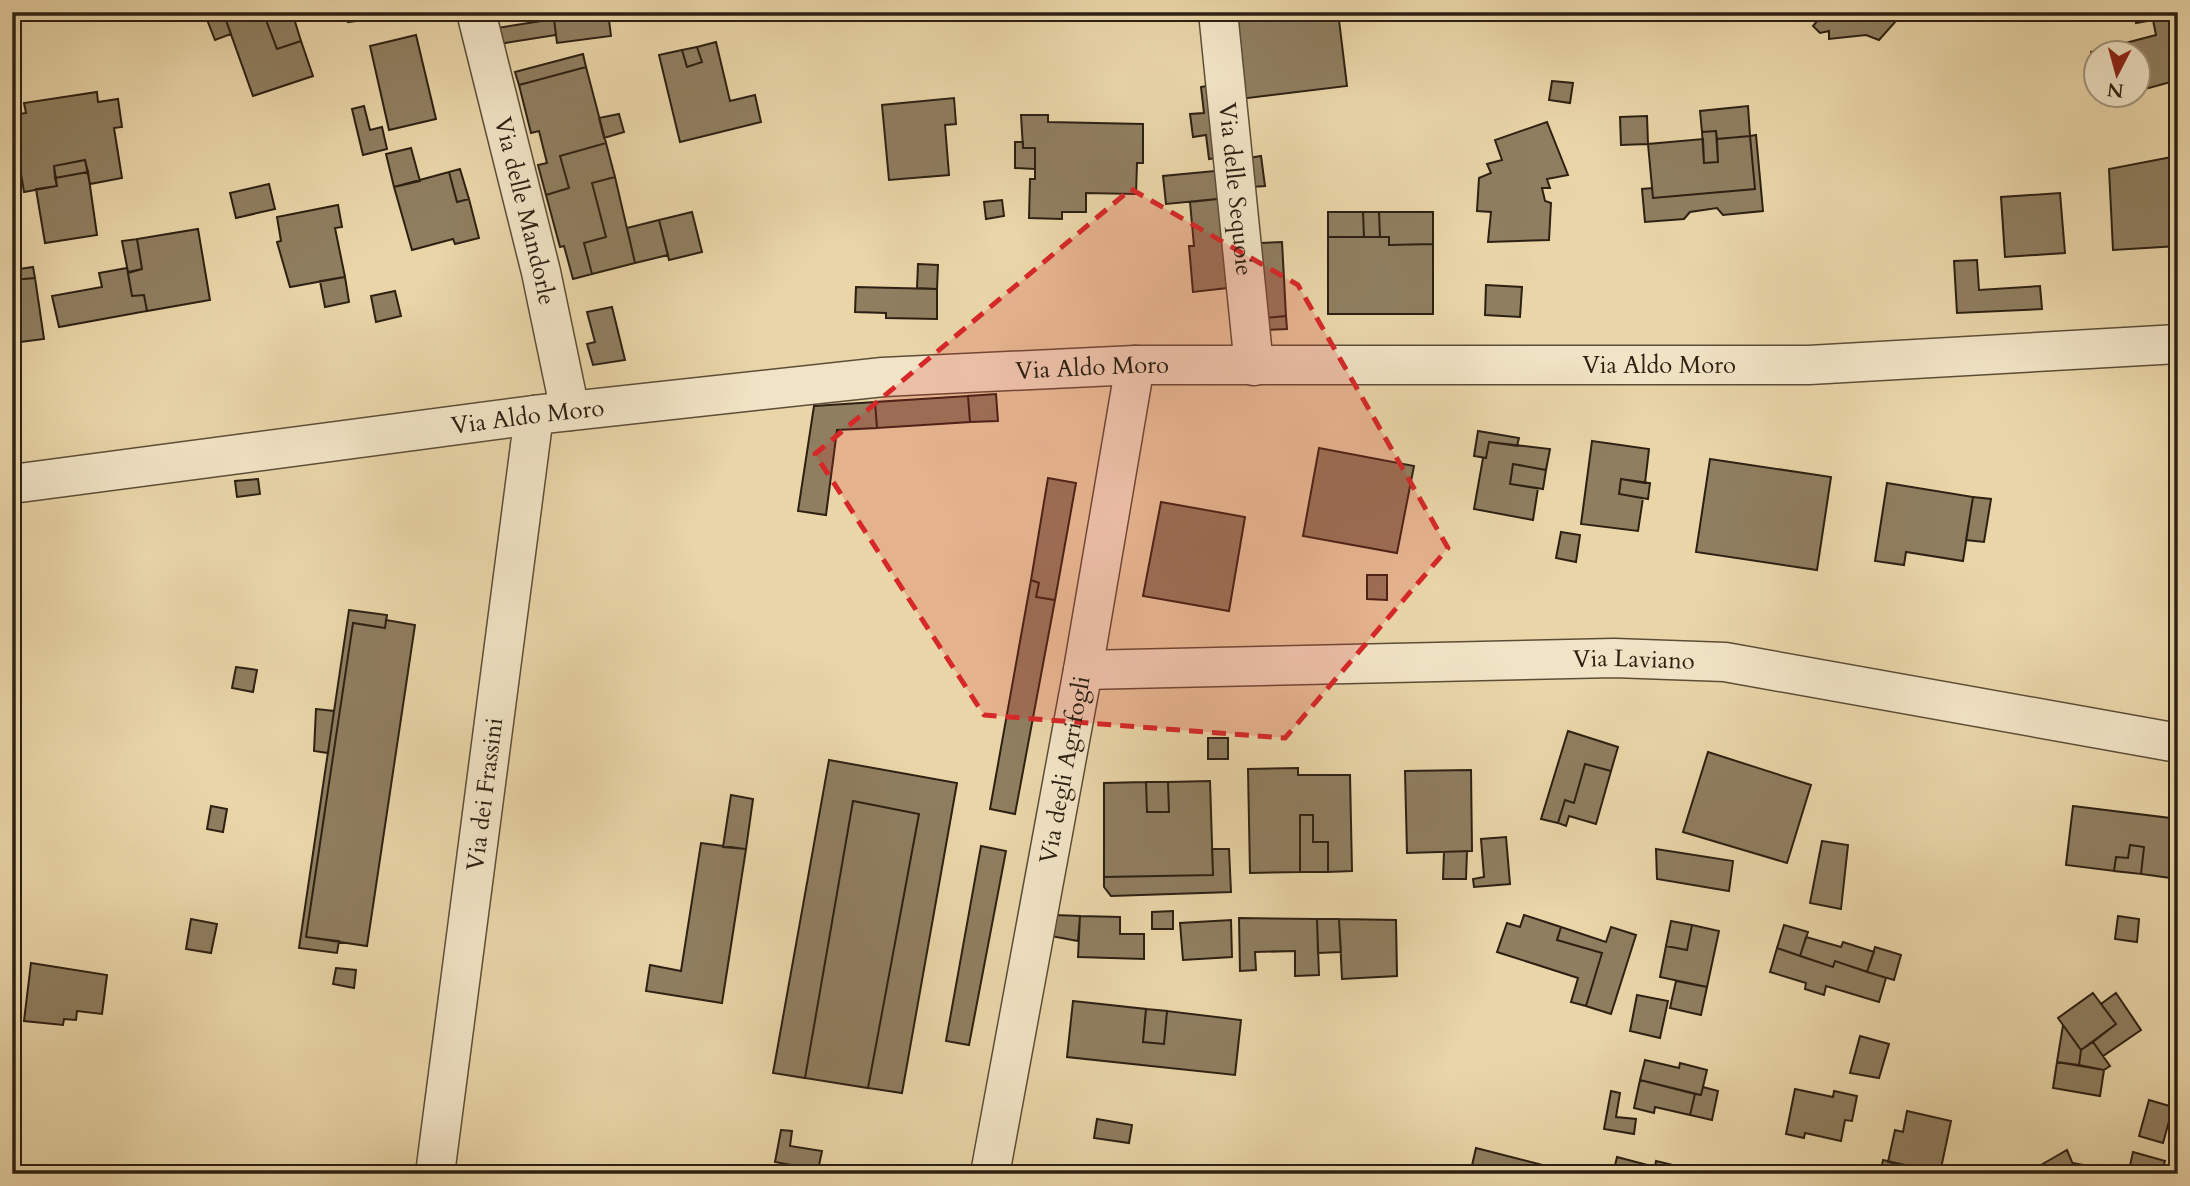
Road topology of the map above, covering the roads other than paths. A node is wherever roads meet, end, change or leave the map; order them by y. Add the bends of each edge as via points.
1 (476, 12) edge
2 (1218, 12) edge
3 (2178, 344) edge
4 (1135, 365) junction
5 (1254, 366) junction
6 (552, 413) junction
7 (12, 484) edge
8 (1083, 670) junction
9 (2178, 743) edge
10 (435, 1174) edge
11 (990, 1174) edge

1 - 6 street, Via delle Mandorle via 541,272
2 - 5 street, Via delle Sequoie
3 - 5 street, Via Aldo Moro via 1809,365
4 - 5 street, Via Aldo Moro
4 - 6 street, Via Aldo Moro via 883,377
4 - 8 street, Via degli Agrifogli
6 - 7 street, Via Aldo Moro
6 - 10 street, Via dei Frassini
8 - 9 street, Via Laviano via 1614,658 1725,662
8 - 11 street, Via degli Agrifogli

